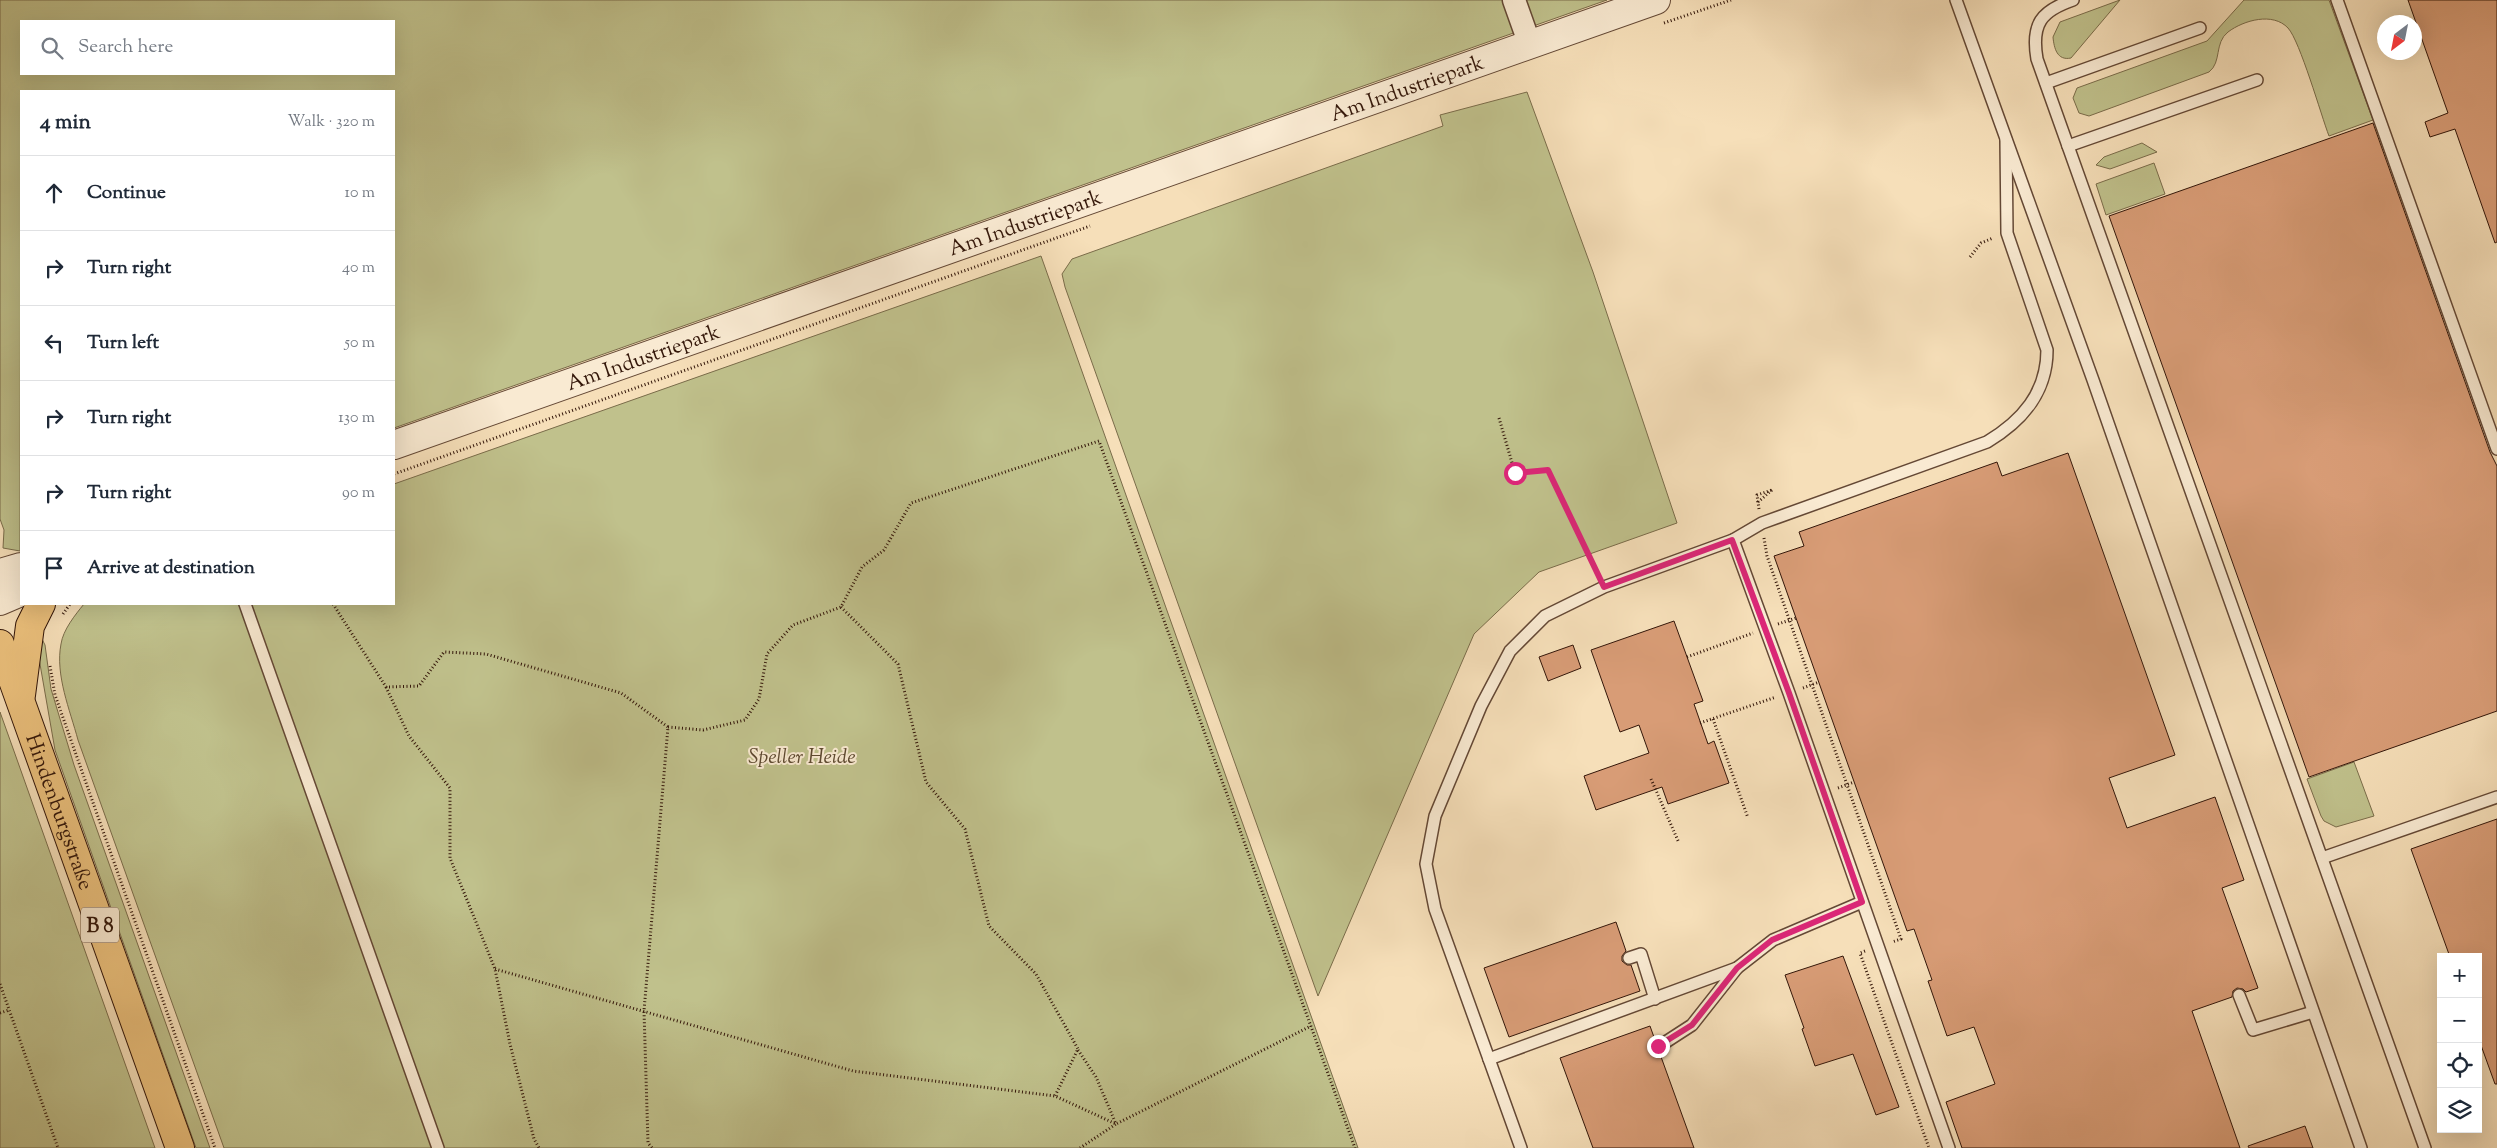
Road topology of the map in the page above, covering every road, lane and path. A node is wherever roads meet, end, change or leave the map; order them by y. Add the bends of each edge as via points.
1 (1514, 0) edge
2 (1731, 0) edge
3 (1956, 0) edge
4 (2073, 0) edge
5 (2337, 0) edge
6 (1657, 13) edge
7 (2200, 28) dead end
8 (1530, 45) junction
9 (2257, 80) dead end
10 (2046, 83) junction
11 (2006, 140) junction
12 (2068, 146) junction
13 (1098, 224) dead end
14 (1499, 418) dead end
15 (395, 445) edge
16 (2497, 450) edge
17 (395, 474) edge
18 (1772, 490) dead end
19 (1758, 502) dead end
20 (1732, 540) junction
21 (20, 567) edge
22 (0, 572) edge
23 (1604, 587) junction
24 (20, 592) edge
25 (0, 601) edge
26 (68, 605) edge
27 (245, 605) edge
28 (334, 605) edge
29 (841, 607) junction
30 (51, 612) edge
31 (1796, 618) dead end
32 (1765, 629) junction
33 (0, 644) edge
34 (1687, 657) dead end
35 (49, 664) dead end
36 (1819, 682) dead end
37 (386, 687) junction
38 (1789, 693) junction
39 (20, 701) junction
40 (1713, 719) junction
41 (1700, 724) dead end
42 (668, 727) junction
43 (1651, 779) dead end
44 (2497, 797) edge
45 (1748, 818) dead end
46 (1679, 843) dead end
47 (2322, 858) junction
48 (1862, 902) junction
49 (1629, 958) dead end
50 (1737, 968) junction
51 (495, 969) junction
52 (0, 984) edge
53 (2239, 995) dead end
54 (1655, 999) junction
55 (9, 1010) junction
56 (644, 1011) junction
57 (2313, 1012) junction
58 (0, 1013) edge
59 (1311, 1026) junction
60 (1658, 1046) dead end
61 (1078, 1049) junction
62 (1489, 1059) junction
63 (1055, 1096) junction
64 (1116, 1124) junction
65 (58, 1148) edge
66 (180, 1148) edge
67 (215, 1148) edge
68 (438, 1148) edge
69 (539, 1148) edge
70 (652, 1148) edge
71 (1080, 1148) edge
72 (1355, 1148) edge
73 (1521, 1148) edge
74 (1949, 1148) edge
75 (2361, 1148) edge
76 (2425, 1148) edge

1 - 8 street
2 - 6 path
3 - 11 lane
4 - 10 lane via 2056,6 2036,27 2034,43
5 - 16 lane
6 - 8 street, Am Industriepark
7 - 10 lane
8 - 15 street, Am Industriepark
9 - 12 lane
10 - 12 lane
11 - 20 lane via 2007,233 2047,350 2047,368 2029,407 2017,422 1987,442 1762,523
11 - 57 lane via 2094,380
12 - 47 lane
13 - 17 path
14 - 23 path via 1515,473 1548,470
18 - 19 path via 1756,495
20 - 23 lane
20 - 32 lane
21 - 22 street
23 - 62 lane via 1545,616 1510,651 1481,706 1435,816 1426,864 1435,909
24 - 25 street
26 - 30 path
27 - 68 lane
28 - 37 path
29 - 42 path via 794,625 767,654 759,699 745,720 703,730
29 - 59 path via 862,567 884,550 911,503 1099,441
29 - 61 path via 898,664 926,782 965,829 989,926 1036,974
30 - 39 main road via 30,626
31 - 32 path
32 - 34 path
32 - 38 lane
33 - 39 main road, Hindenburgstraße / B 8
35 - 67 path via 55,695
36 - 38 path
37 - 42 path via 418,686 444,652 486,654 622,694
37 - 51 path via 409,736 450,788 450,858
38 - 40 path
38 - 48 lane
39 - 66 main road, Hindenburgstraße / B 8
40 - 41 path
40 - 45 path
42 - 56 path
43 - 46 path
44 - 47 lane
47 - 76 lane
48 - 50 lane via 1772,940
48 - 74 lane
49 - 54 lane via 1641,954
50 - 54 lane
50 - 60 lane via 1692,1025
51 - 56 path
51 - 69 path via 510,1044
52 - 55 path
53 - 57 lane via 2253,1030
54 - 62 lane
55 - 58 path
55 - 65 path
56 - 63 path via 853,1071
56 - 70 path via 648,1143
57 - 75 lane
59 - 64 path
59 - 72 path
61 - 63 path
61 - 64 path via 1096,1077
62 - 73 lane
63 - 64 path
64 - 71 path

